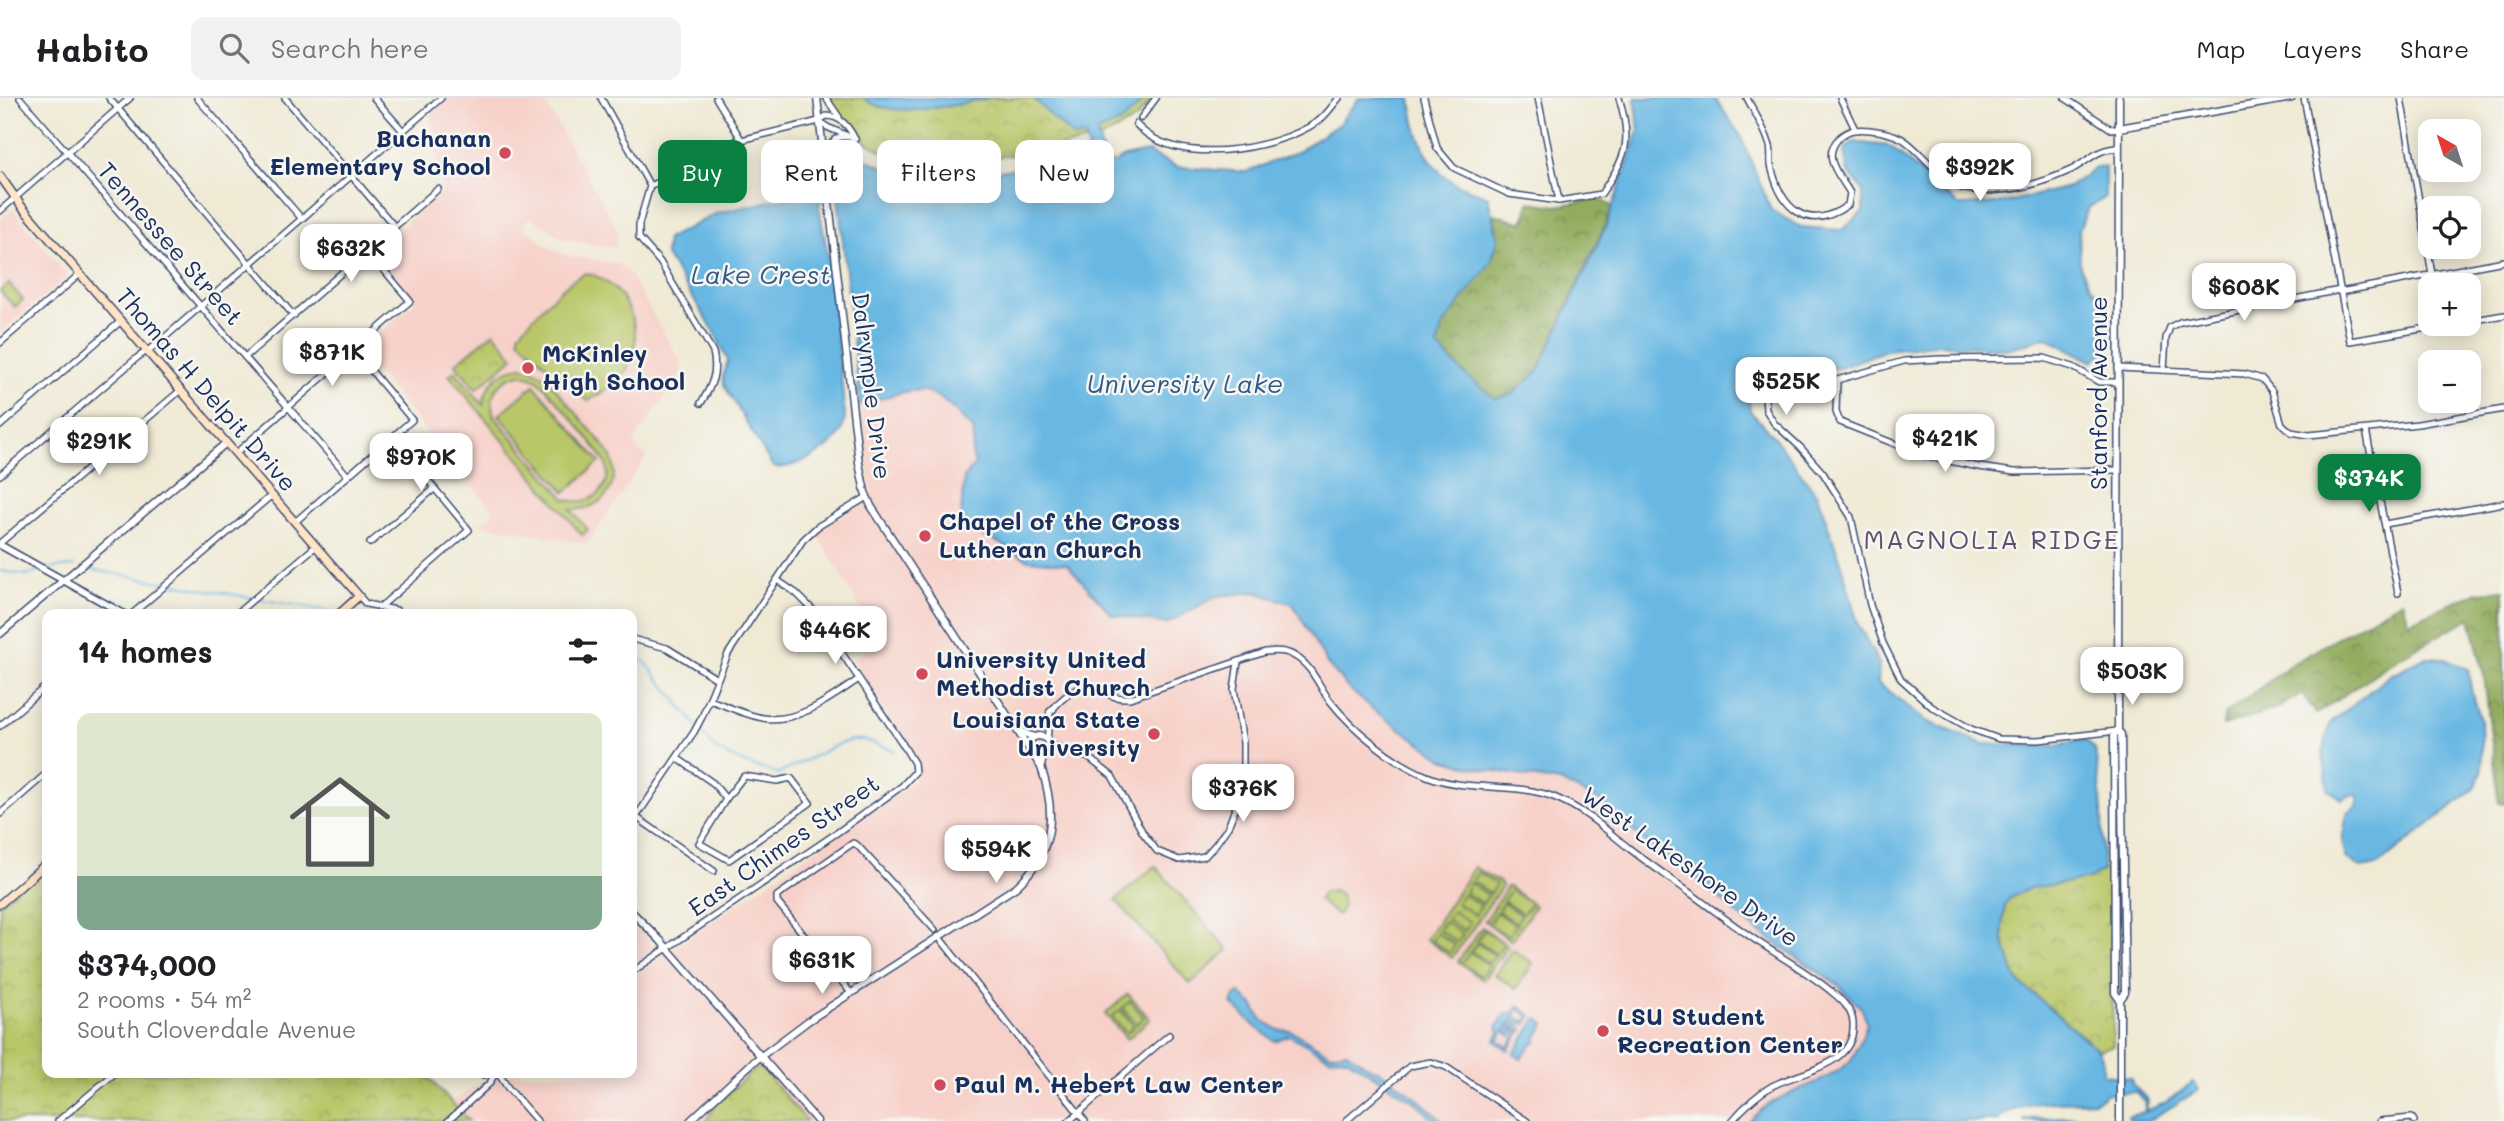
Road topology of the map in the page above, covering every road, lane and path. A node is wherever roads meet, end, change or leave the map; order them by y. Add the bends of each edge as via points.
1 (20, 98) edge
2 (109, 98) edge
3 (130, 98) edge
4 (198, 98) edge
5 (285, 98) edge
6 (374, 98) edge
7 (441, 98) edge
8 (601, 98) edge
9 (716, 98) edge
10 (817, 98) edge
11 (826, 98) edge
12 (1156, 98) edge
13 (1339, 98) edge
14 (1424, 98) edge
15 (1538, 98) edge
16 (1619, 98) edge
17 (1747, 98) edge
18 (1840, 98) edge
19 (2065, 98) edge
20 (2075, 98) edge
21 (2119, 98) edge
22 (2292, 98) edge
23 (2304, 98) edge
24 (2401, 98) edge
25 (2076, 106) junction
26 (118, 108) junction
27 (1141, 118) dead end
28 (819, 121) junction
29 (843, 123) junction
30 (1136, 124) dead end
31 (2119, 128) junction
32 (1855, 129) junction
33 (403, 131) junction
34 (851, 138) junction
35 (741, 139) junction
36 (821, 140) edge
37 (833, 140) edge
38 (2119, 148) junction
39 (68, 152) junction
40 (0, 176) edge
41 (352, 176) junction
42 (650, 186) junction
43 (438, 189) dead end
44 (16, 197) junction
45 (1559, 201) junction
46 (829, 203) edge
47 (0, 211) edge
48 (302, 219) junction
49 (395, 227) junction
50 (368, 251) junction
51 (2504, 261) edge
52 (251, 263) junction
53 (2432, 273) edge
54 (2438, 273) edge
55 (80, 274) junction
56 (2418, 277) edge
57 (2340, 291) junction
58 (201, 306) junction
59 (2504, 315) edge
60 (295, 316) junction
61 (2481, 319) edge
62 (121, 321) junction
63 (2418, 330) edge
64 (0, 343) edge
65 (147, 351) junction
66 (355, 351) junction
67 (245, 357) junction
68 (2118, 368) junction
69 (2164, 370) junction
70 (1838, 380) junction
71 (2118, 382) junction
72 (181, 390) junction
73 (701, 403) dead end
74 (288, 408) junction
75 (2504, 409) edge
76 (0, 426) edge
77 (2366, 430) junction
78 (393, 438) junction
79 (226, 443) junction
80 (236, 453) junction
81 (2118, 470) junction
82 (0, 475) edge
83 (348, 476) junction
84 (434, 489) junction
85 (271, 495) junction
86 (867, 497) junction
87 (2504, 503) edge
88 (295, 522) junction
89 (2385, 524) junction
90 (370, 543) dead end
91 (0, 544) edge
92 (316, 546) junction
93 (60, 579) junction
94 (777, 580) junction
95 (2398, 593) dead end
96 (359, 596) junction
97 (379, 608) junction
98 (115, 609) edge
99 (138, 609) edge
100 (242, 609) edge
101 (345, 609) edge
102 (388, 609) edge
103 (0, 634) edge
104 (637, 640) edge
105 (1238, 662) junction
106 (859, 678) junction
107 (717, 679) junction
108 (42, 689) edge
109 (710, 700) junction
110 (1052, 711) junction
111 (1012, 723) junction
112 (0, 726) edge
113 (2118, 731) junction
114 (1035, 736) junction
115 (1048, 742) junction
116 (1028, 747) junction
117 (1032, 755) junction
118 (1043, 756) junction
119 (677, 758) junction
120 (1041, 767) junction
121 (42, 777) edge
122 (726, 799) junction
123 (0, 814) edge
124 (637, 816) edge
125 (637, 818) edge
126 (42, 867) edge
127 (714, 871) dead end
128 (0, 904) edge
129 (637, 917) edge
130 (935, 930) joint
131 (939, 937) junction
132 (667, 948) junction
133 (637, 969) edge
134 (850, 993) junction
135 (1169, 1035) dead end
136 (761, 1057) junction
137 (109, 1078) edge
138 (493, 1078) edge
139 (500, 1078) edge
140 (1079, 1113) junction
141 (2413, 1120) edge
142 (58, 1121) edge
143 (448, 1121) edge
144 (537, 1121) edge
145 (690, 1121) edge
146 (817, 1121) edge
147 (1069, 1121) edge
148 (1085, 1121) edge
149 (1346, 1121) edge
150 (1527, 1121) edge
151 (1732, 1121) edge
152 (2120, 1121) edge
153 (2380, 1121) edge

1 - 39 street, Tennessee Street
2 - 26 street
3 - 26 street
4 - 48 street
5 - 41 street
6 - 33 street
7 - 33 street
8 - 42 street
9 - 35 street
10 - 28 street, Dalrymple Drive
11 - 29 street
12 - 27 street
13 - 30 street via 1319,121 1294,134 1241,149 1196,152 1150,136
14 - 45 street via 1437,148 1454,168 1509,194
15 - 45 street
16 - 45 street via 1627,144 1620,166 1601,194
17 - 32 street via 1770,144 1781,195 1809,219 1832,216 1847,205 1850,193 1829,156 1842,135
18 - 32 street
19 - 25 street
20 - 25 street
21 - 31 street, Stanford Avenue
22 - 31 street
23 - 57 street
24 - 53 street
25 - 31 street via 2111,129
26 - 39 street
26 - 52 street
28 - 29 street via 829,116
28 - 34 street
28 - 35 street
28 - 36 street, Dalrymple Drive
29 - 34 street via 855,139
31 - 38 street, Stanford Avenue
32 - 38 street via 1890,132 1910,142 1949,184 1973,190 2044,181 2073,169 2098,151
33 - 41 street
34 - 37 street
35 - 42 street
38 - 68 street, Stanford Avenue
39 - 44 street
39 - 58 street, Tennessee Street
40 - 44 main road, Thomas H Delpit Drive
41 - 48 street
41 - 49 street
42 - 73 street via 639,238 660,262 715,360 712,384
43 - 49 street
44 - 47 street
44 - 55 main road, Thomas H Delpit Drive
46 - 86 street, Dalrymple Drive via 859,463
48 - 52 street
49 - 50 street
50 - 60 street
50 - 66 street via 410,301
51 - 54 street
52 - 58 street
52 - 60 street
55 - 62 main road, Thomas H Delpit Drive
55 - 64 street
56 - 57 street
57 - 63 street via 2350,341
57 - 69 street via 2180,322 2170,327 2166,338
58 - 65 street
58 - 67 street, Tennessee Street
59 - 61 street
60 - 67 street
62 - 65 main road, Thomas H Delpit Drive
62 - 76 street
65 - 72 main road, Thomas H Delpit Drive
65 - 82 street
66 - 74 street
66 - 78 street via 412,421
67 - 74 street, Tennessee Street
68 - 69 street
68 - 71 street, Stanford Avenue
69 - 77 street via 2262,379 2272,391 2282,424 2291,432
70 - 71 street via 1904,361 2044,358 2099,382
70 - 81 street via 1836,412 1840,422 1925,456 2014,472
70 - 113 street via 1780,379 1765,396 1766,411 1823,473 1851,517 1870,605 1901,679 1932,707 1999,739 2039,740
71 - 81 street, Stanford Avenue
72 - 79 main road, Thomas H Delpit Drive
72 - 91 street
74 - 80 street
74 - 83 street, Tennessee Street
75 - 77 street
77 - 89 street
78 - 83 street
78 - 84 street
79 - 80 main road, Thomas H Delpit Drive
79 - 93 street via 73,574
80 - 85 main road, Thomas H Delpit Drive
81 - 113 street, Stanford Avenue
83 - 88 street
84 - 90 street
84 - 97 street via 469,530
85 - 88 main road, Thomas H Delpit Drive
85 - 99 street
86 - 94 street via 810,533
86 - 111 street, Dalrymple Drive
87 - 89 street
88 - 92 main road, Thomas H Delpit Drive
89 - 95 street
91 - 93 street
92 - 96 main road, Thomas H Delpit Drive
92 - 100 street
93 - 98 street
93 - 103 street
94 - 106 street via 813,610
94 - 107 street via 728,654
96 - 97 street, Thomas H Delpit Drive
96 - 101 main road
97 - 102 street, Thomas H Delpit Drive
104 - 107 street via 671,650
105 - 110 street, West Lakeshore Drive via 1130,698 1084,687
105 - 115 street via 1234,689 1243,743 1239,799 1228,827 1205,856 1179,860 1157,851 1112,776 1089,758
105 - 151 street, West Lakeshore Drive via 1275,651 1296,657 1354,726 1427,777 1533,791 1579,810 1843,1002 1853,1027 1849,1044 1840,1055 1771,1087
106 - 109 street via 813,708 783,717 762,718
106 - 132 street, East Chimes Street via 902,743 914,774 855,820
107 - 109 street
108 - 112 street
109 - 119 street
110 - 114 street, West Lakeshore Drive
110 - 115 street
111 - 114 street, Dalrymple Drive
111 - 116 street, Dalrymple Drive
113 - 152 street, Stanford Avenue via 2125,993 2120,999
114 - 115 street
114 - 116 street
115 - 118 street
116 - 117 street
117 - 118 street
117 - 120 street
118 - 120 street
119 - 122 street via 713,783
119 - 124 street
120 - 131 street via 1051,811 1049,834 1037,863 1016,887
121 - 123 street
122 - 122 street via 699,844 729,860 810,803 791,778 777,781 744,776
125 - 127 street
126 - 128 main road
129 - 132 street
130 - 131 street
130 - 134 street via 853,843 777,896 777,902
131 - 134 street
131 - 140 street
132 - 133 street, East Chimes Street
132 - 136 street
134 - 136 street
135 - 140 street
136 - 145 street
136 - 146 street
137 - 142 street
138 - 143 street
139 - 144 street
140 - 147 street
140 - 148 street
141 - 153 street
149 - 150 street via 1402,1071 1420,1063 1440,1065

